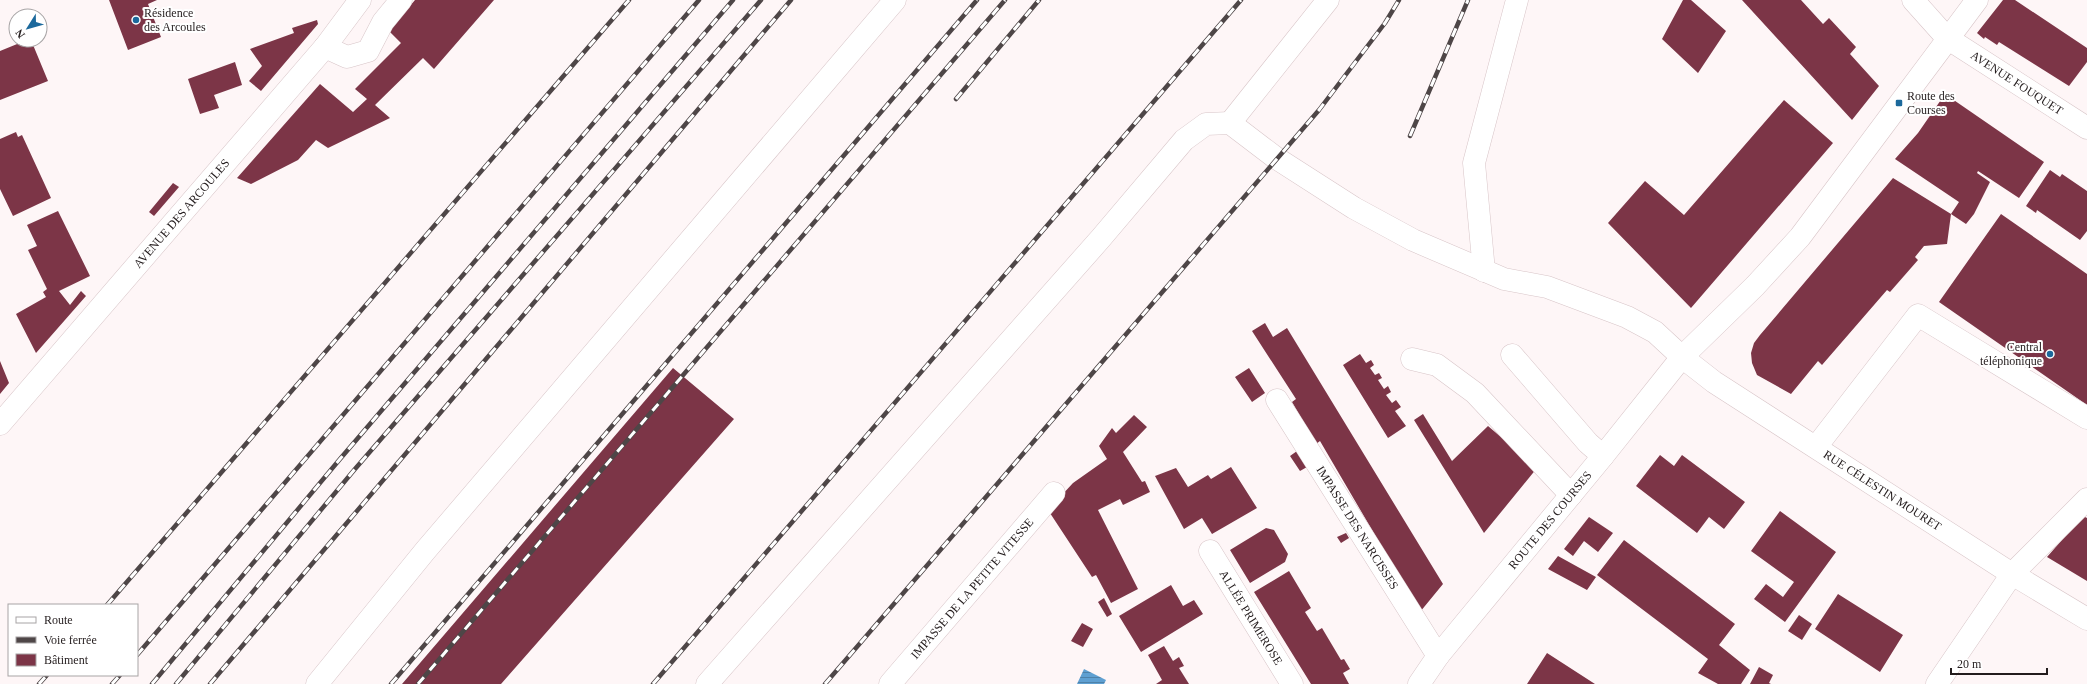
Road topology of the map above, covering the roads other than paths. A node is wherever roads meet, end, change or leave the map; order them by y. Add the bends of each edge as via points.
1 (360, 0) edge
2 (401, 0) edge
3 (895, 0) edge
4 (1328, 0) edge
5 (1517, 0) edge
6 (1913, 0) edge
7 (1977, 0) edge
8 (1947, 38) junction
9 (325, 47) junction
10 (1230, 123) junction
11 (2087, 128) edge
12 (1484, 271) junction
13 (1512, 355) dead end
14 (1682, 357) junction
15 (1412, 359) dead end
16 (1276, 400) dead end
17 (2087, 418) edge
18 (0, 424) edge
19 (1816, 447) junction
20 (1603, 456) junction
21 (1054, 493) dead end
22 (1571, 495) junction
23 (2087, 499) edge
24 (1210, 550) dead end
25 (2012, 574) junction
26 (2087, 619) edge
27 (1438, 656) junction
28 (317, 684) edge
29 (707, 684) edge
30 (890, 684) edge
31 (1292, 684) edge
32 (1419, 684) edge
33 (1937, 684) edge

1 - 9 street, AVENUE DES ARCOULES
2 - 9 street via 383,22 368,51 347,57
3 - 28 street via 425,551
4 - 10 street
5 - 12 street via 1474,163
6 - 8 street, AVENUE FOUQUET
7 - 8 street, ROUTE DES COURSES
8 - 11 street, AVENUE FOUQUET
8 - 14 street, ROUTE DES COURSES via 1800,237 1755,286
9 - 18 street, AVENUE DES ARCOULES
10 - 12 street, RUE CÉLESTIN MOURET via 1276,158 1354,208 1413,240
10 - 29 street via 1206,124 1184,140 1101,238
12 - 14 street, RUE CÉLESTIN MOURET via 1504,279 1548,287 1627,317 1655,332
13 - 20 street via 1588,443
14 - 19 street, RUE CÉLESTIN MOURET via 1714,382
14 - 20 street, ROUTE DES COURSES
15 - 22 street via 1438,365 1475,393
16 - 27 street, IMPASSE DES NARCISSES
17 - 19 street via 1918,315
19 - 25 street, RUE CÉLESTIN MOURET
20 - 22 street, ROUTE DES COURSES
21 - 30 street, IMPASSE DE LA PETITE VITESSE
22 - 27 street, ROUTE DES COURSES
23 - 25 street
24 - 31 street, ALLÉE PRIMEROSE
25 - 26 street, RUE CÉLESTIN MOURET
25 - 33 street
27 - 32 street, ROUTE DES COURSES

